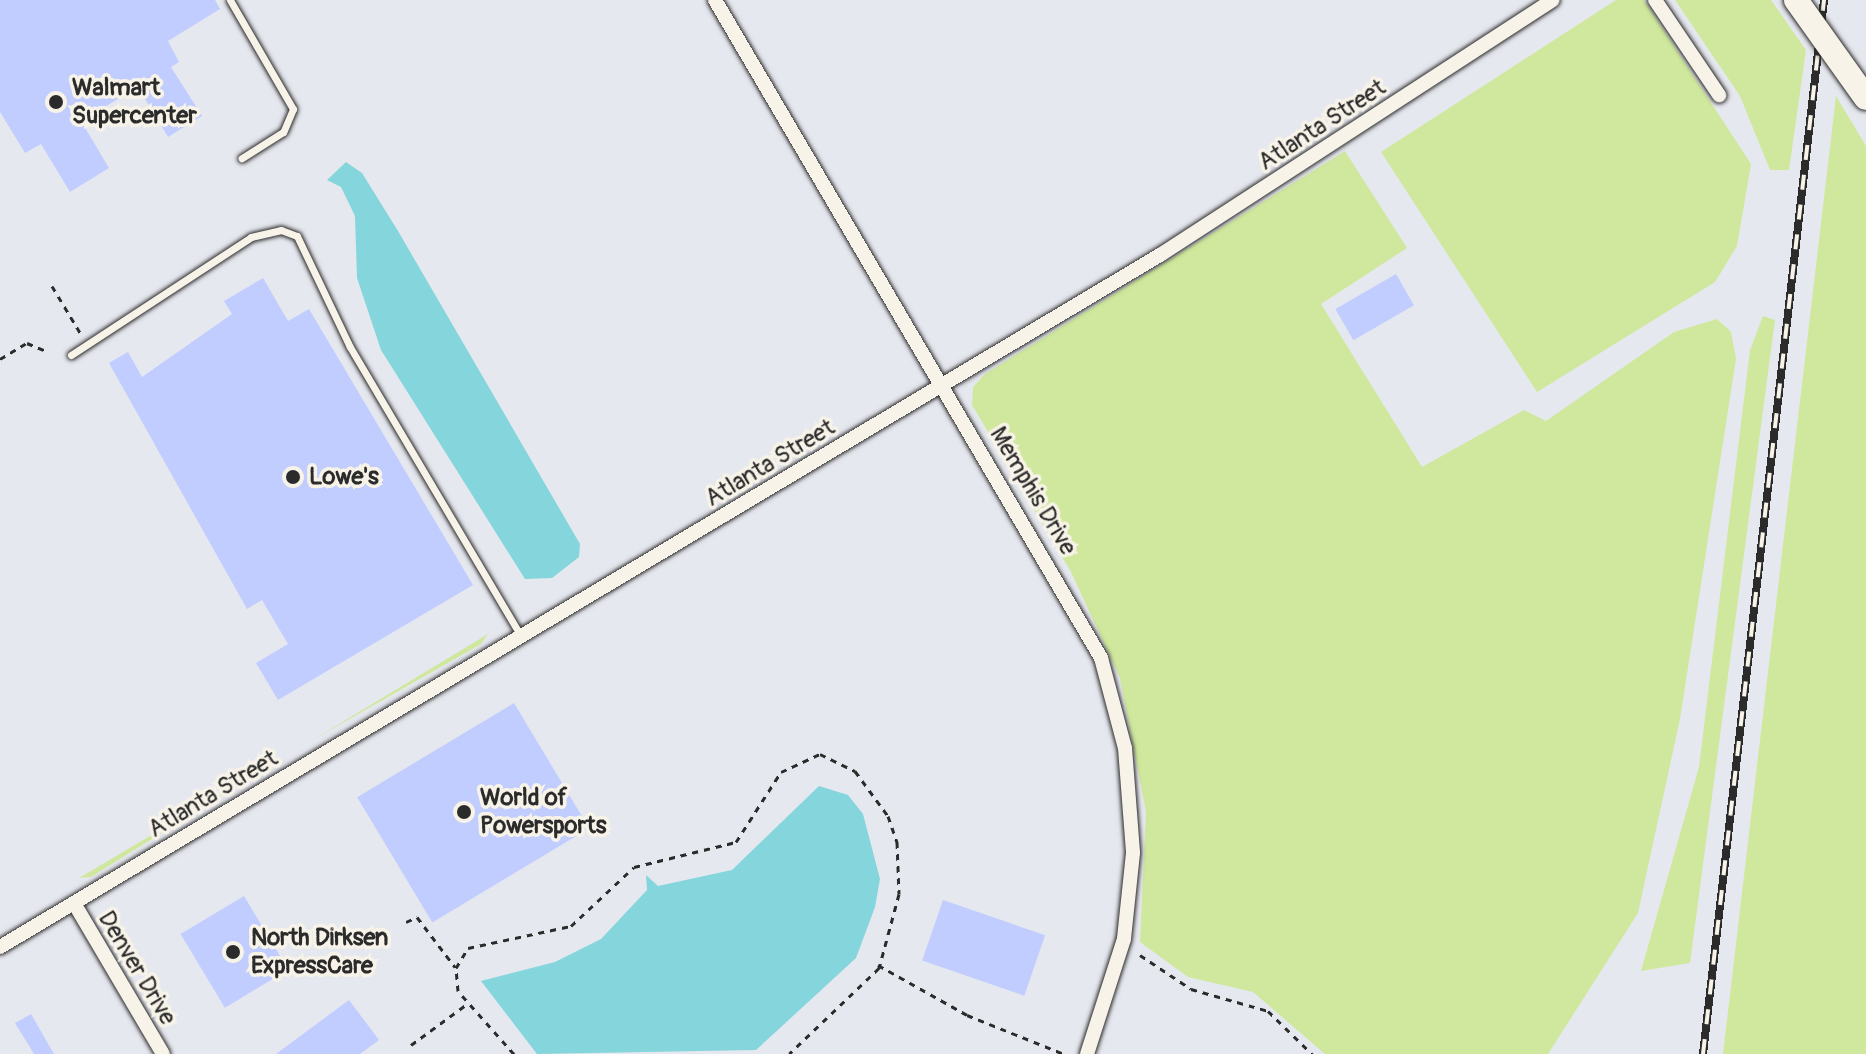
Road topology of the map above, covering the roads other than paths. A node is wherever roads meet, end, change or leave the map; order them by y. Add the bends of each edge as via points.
1 (230, 0) edge
2 (715, 0) edge
3 (1552, 0) edge
4 (1655, 0) edge
5 (1796, 0) edge
6 (1719, 95) dead end
7 (1866, 98) edge
8 (242, 158) dead end
9 (71, 355) dead end
10 (944, 385) junction
11 (521, 636) junction
12 (74, 903) junction
13 (0, 947) edge
14 (163, 1054) edge
15 (1087, 1054) edge

1 - 8 lane via 293,109 283,132
2 - 10 street, Memphis Drive
3 - 10 street, Atlanta Street via 1219,218
4 - 6 street
5 - 7 highway, bridge
9 - 11 lane via 251,237 281,230 297,236 350,347
10 - 11 street, Atlanta Street
10 - 15 street, Memphis Drive via 1086,625 1125,748 1133,821 1130,901 1114,980
11 - 12 street, Atlanta Street
12 - 13 street, Atlanta Street
12 - 14 street, Denver Drive

